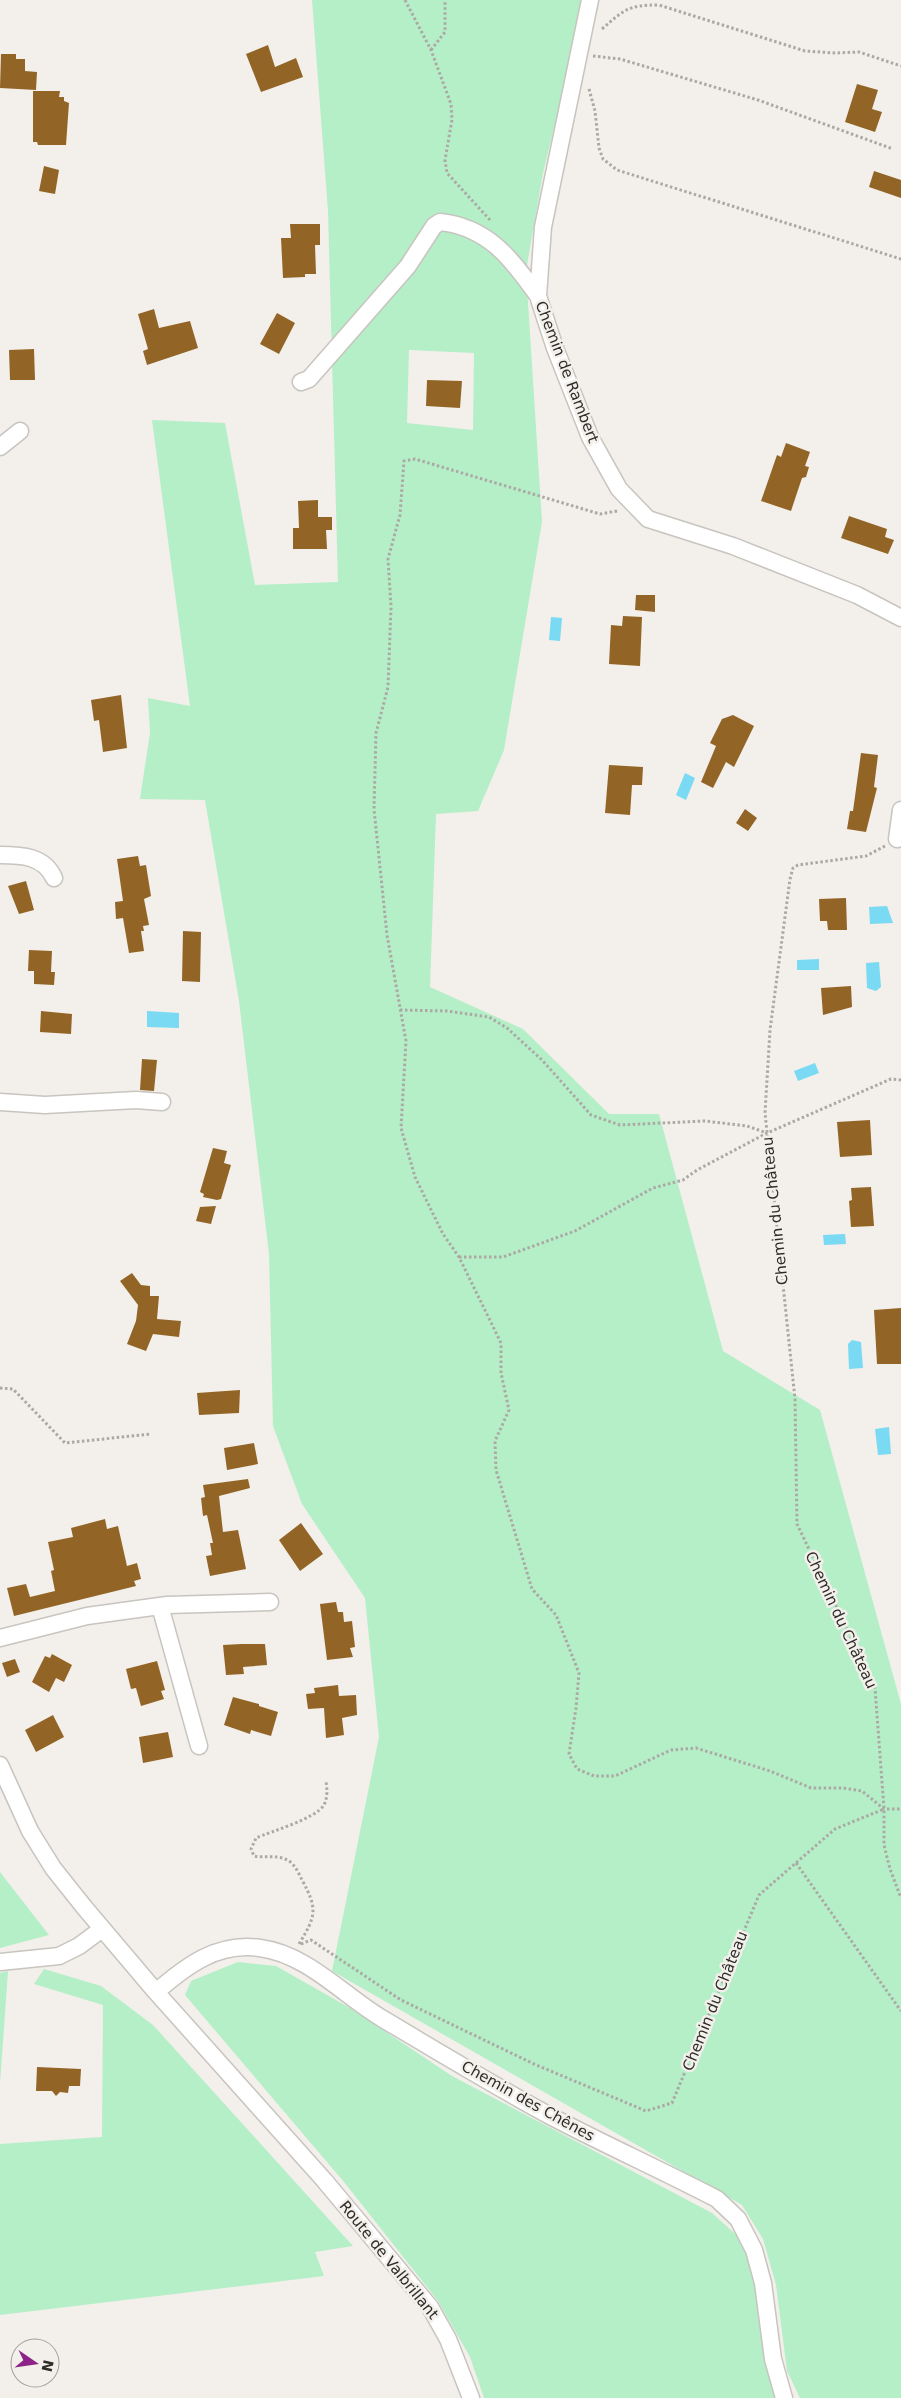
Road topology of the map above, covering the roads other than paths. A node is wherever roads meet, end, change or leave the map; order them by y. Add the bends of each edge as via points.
1 (590, 0) edge
2 (538, 296) junction
3 (301, 382) dead end
4 (20, 431) dead end
5 (0, 447) edge
6 (901, 618) edge
7 (901, 810) edge
8 (897, 839) road end
9 (0, 855) edge
10 (54, 878) dead end
11 (0, 1102) edge
12 (162, 1102) dead end
13 (270, 1602) dead end
14 (160, 1606) junction
15 (0, 1638) edge
16 (199, 1746) dead end
17 (0, 1765) edge
18 (102, 1929) junction
19 (0, 1962) edge
20 (156, 1992) junction
21 (470, 2398) edge
22 (784, 2398) edge

1 - 2 street, Chemin de Rambert via 543,227
2 - 3 street via 500,248 481,235 440,222 402,273 310,379
2 - 6 street, Chemin de Rambert via 590,437 619,489 648,519 733,546 839,588
4 - 5 street
7 - 8 street
9 - 10 street via 20,855 39,860
11 - 12 street via 52,1105 136,1100
13 - 14 street
14 - 15 street via 87,1616
14 - 16 street
17 - 18 street via 30,1832 53,1868
18 - 19 street via 59,1956
18 - 20 street
20 - 21 street, Route de Valbrillant via 324,2180 430,2307 448,2339
20 - 22 street, Chemin des Chênes via 183,1970 213,1953 248,1947 273,1950 304,1964 381,2018 553,2117 717,2199 738,2219 754,2250 763,2283 772,2358

